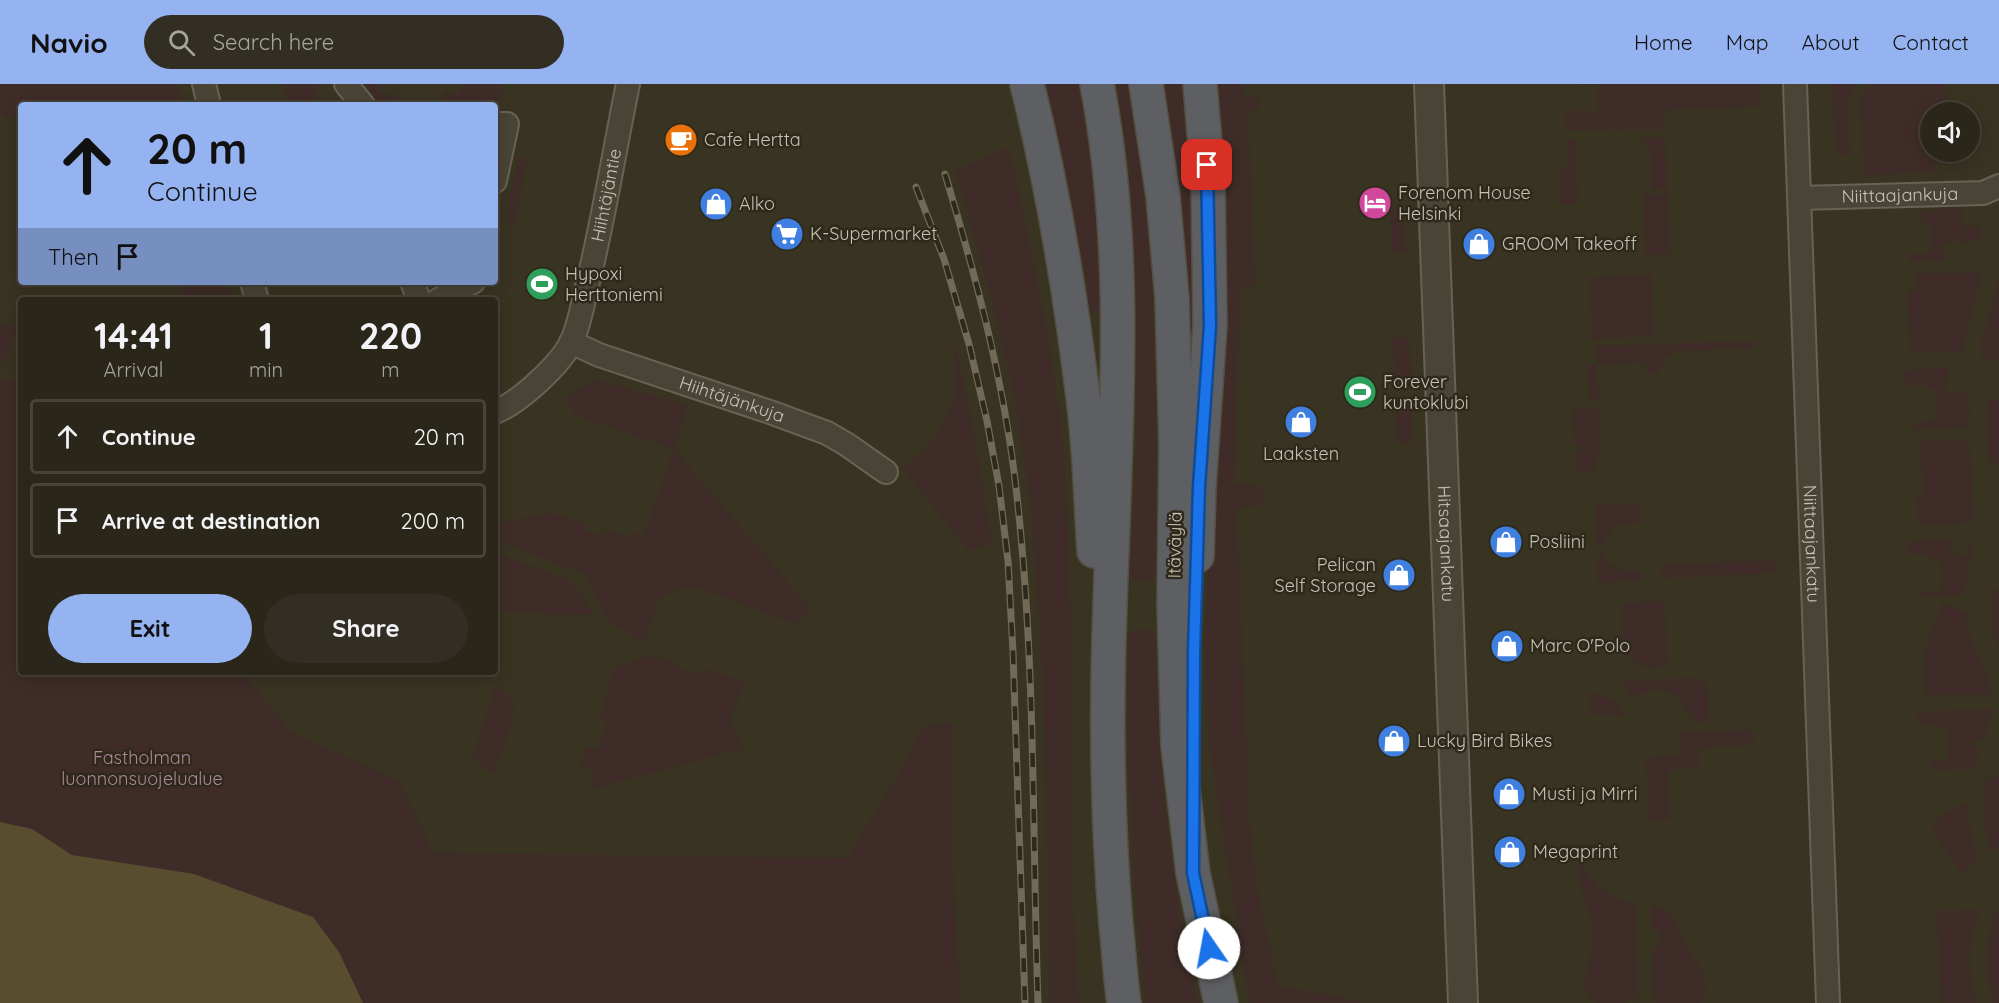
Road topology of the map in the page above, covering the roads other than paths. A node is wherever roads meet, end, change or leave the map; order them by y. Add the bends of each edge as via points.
1 (204, 84) edge
2 (346, 84) edge
3 (628, 84) edge
4 (1027, 84) edge
5 (1097, 84) edge
6 (1146, 84) edge
7 (1200, 84) edge
8 (1429, 84) edge
9 (1795, 84) edge
10 (208, 102) edge
11 (361, 102) edge
12 (498, 124) edge
13 (498, 167) edge
14 (1999, 186) edge
15 (1800, 198) junction
16 (467, 285) edge
17 (444, 297) edge
18 (571, 342) junction
19 (498, 411) edge
20 (886, 472) dead end
21 (1108, 672) junction
22 (1111, 868) junction
23 (1193, 873) junction
24 (1112, 1003) edge
25 (1124, 1003) edge
26 (1221, 1003) edge
27 (1463, 1003) edge
28 (1828, 1003) edge

1 - 10 street
2 - 11 street
3 - 18 street, Hiihtäjäntie via 597,242
4 - 21 highway via 1067,282 1085,415 1094,558
5 - 21 highway via 1107,136 1117,276 1118,419
6 - 23 highway, Itäväylä via 1163,196 1172,298 1178,746
7 - 23 highway via 1208,181 1210,326 1199,487
8 - 27 street, Hitsaajankatu
9 - 15 street, Niittaajankatu
12 - 13 street via 507,124
14 - 15 street, Niittaajankuja via 1983,193
15 - 28 street, Niittaajankatu
16 - 17 street
18 - 19 street, Hiihtäjäntie via 543,376
18 - 20 street, Hiihtäjänkuja via 826,433
21 - 22 highway
22 - 24 highway
22 - 25 highway
23 - 26 highway, Itäväylä

